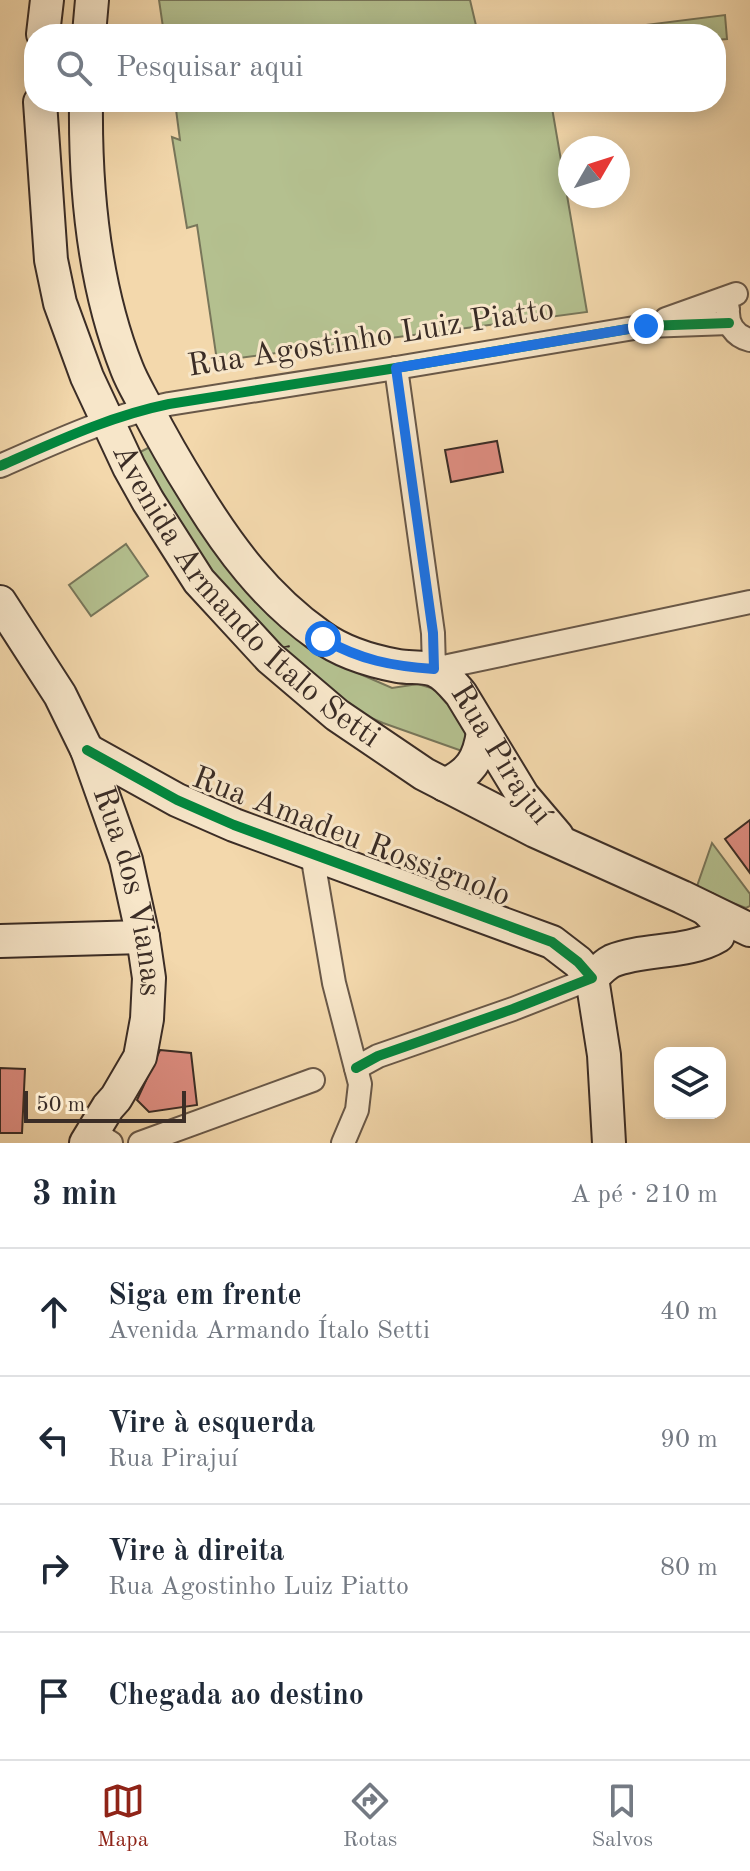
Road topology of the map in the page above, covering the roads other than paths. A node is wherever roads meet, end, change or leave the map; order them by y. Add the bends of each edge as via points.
1 (47, 0) edge
2 (92, 0) edge
3 (44, 24) edge
4 (90, 24) edge
5 (41, 112) edge
6 (86, 112) edge
7 (743, 290) edge
8 (646, 326) junction
9 (744, 336) edge
10 (396, 368) junction
11 (147, 408) junction
12 (107, 421) junction
13 (0, 466) edge
14 (0, 602) edge
15 (750, 602) edge
16 (434, 669) junction
17 (483, 732) junction
18 (87, 750) junction
19 (445, 785) junction
20 (565, 845) junction
21 (312, 854) junction
22 (706, 909) junction
23 (750, 930) edge
24 (143, 937) junction
25 (0, 941) edge
26 (750, 942) edge
27 (592, 978) junction
28 (356, 1068) junction
29 (313, 1080) dead end
30 (97, 1139) edge
31 (140, 1143) edge
32 (343, 1143) edge
33 (609, 1143) edge

1 - 3 main road
2 - 4 main road
5 - 12 main road, Avenida Armando Ítalo Setti via 51,260 60,303
6 - 11 main road, Avenida Armando Ítalo Setti via 97,255 110,318
7 - 8 street, Rua Agostinho Luiz Piatto
7 - 9 street via 728,307
8 - 9 street, Rua Agostinho Luiz Piatto
8 - 10 street, Rua Agostinho Luiz Piatto
10 - 11 street, Rua Agostinho Luiz Piatto
10 - 16 street, Rua Pirajuí
11 - 12 street, Rua Agostinho Luiz Piatto
11 - 16 main road, Avenida Armando Ítalo Setti via 211,519 247,570 289,613 349,653
12 - 13 street, Rua Agostinho Luiz Piatto
12 - 19 main road, Avenida Armando Ítalo Setti via 148,501 199,581 270,658 337,715
14 - 18 main road, Rua dos Vianas via 60,695
15 - 16 street
16 - 17 main road, Rua Pirajuí via 461,694
17 - 19 main road via 472,766
17 - 20 main road, Rua Pirajuí via 523,796
18 - 21 main road, Rua Amadeu Rossignolo via 177,800
18 - 24 main road, Rua dos Vianas via 126,860
19 - 20 main road, Avenida Armando Ítalo Setti
20 - 22 main road, Rua Pirajuí
21 - 27 main road, Rua Amadeu Rossignolo via 552,942
21 - 28 street via 334,983
22 - 23 main road, Rua Pirajuí
22 - 27 main road via 720,926 713,940 609,962
24 - 25 main road
24 - 30 main road, Rua dos Vianas via 149,978 140,1057
26 - 27 main road via 743,950 609,981
27 - 28 street
27 - 33 main road via 604,1055
28 - 32 street via 360,1096
29 - 31 street

